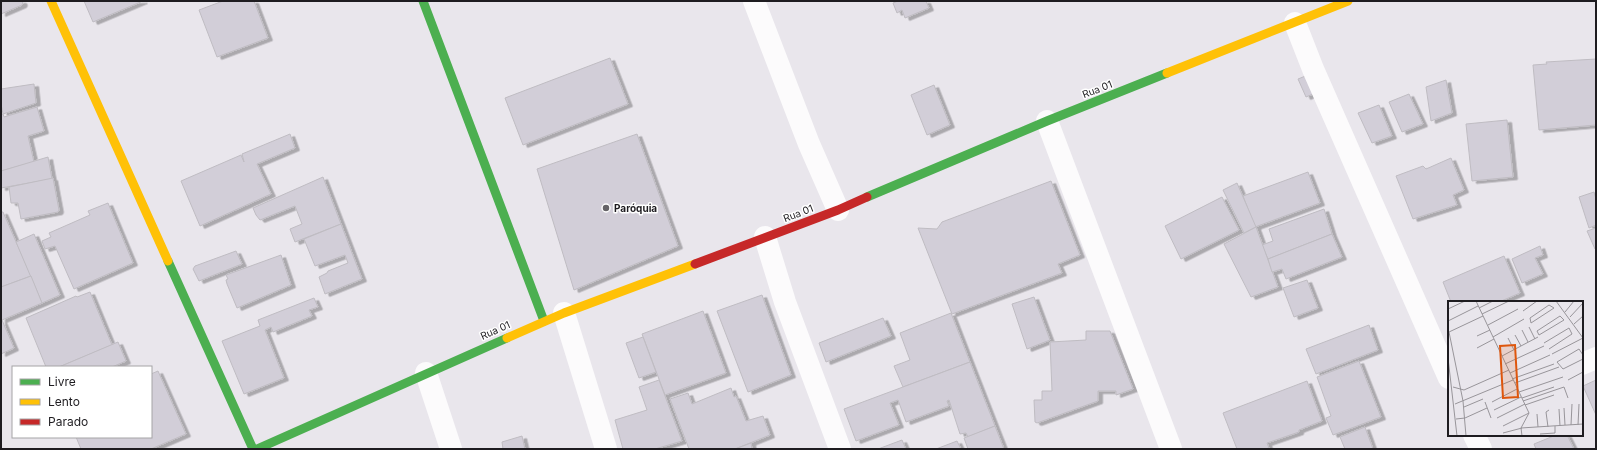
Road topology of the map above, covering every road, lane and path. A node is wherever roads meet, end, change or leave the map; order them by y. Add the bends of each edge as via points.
1 (51, 1) edge
2 (423, 1) edge
3 (754, 1) edge
4 (1348, 1) edge
5 (1295, 23) junction
6 (1047, 121) junction
7 (838, 210) junction
8 (765, 237) junction
9 (564, 312) junction
10 (544, 321) junction
11 (1596, 358) edge
12 (1583, 364) edge
13 (426, 373) junction
14 (1448, 376) edge
15 (1474, 436) edge
16 (253, 449) edge
17 (257, 449) edge
18 (451, 449) edge
19 (606, 449) edge
20 (840, 449) edge
21 (1171, 449) edge
22 (1481, 449) edge

1 - 16 street
2 - 10 street
3 - 7 street via 809,144
4 - 5 street, Rua 01
5 - 6 street, Rua 01
5 - 14 street
6 - 7 street, Rua 01
6 - 21 street
7 - 8 street, Rua 01
8 - 9 street, Rua 01
8 - 20 street via 785,302
9 - 10 street, Rua 01
9 - 19 street
10 - 13 street, Rua 01
11 - 12 street
13 - 17 street, Rua 01
13 - 18 street
15 - 22 street

